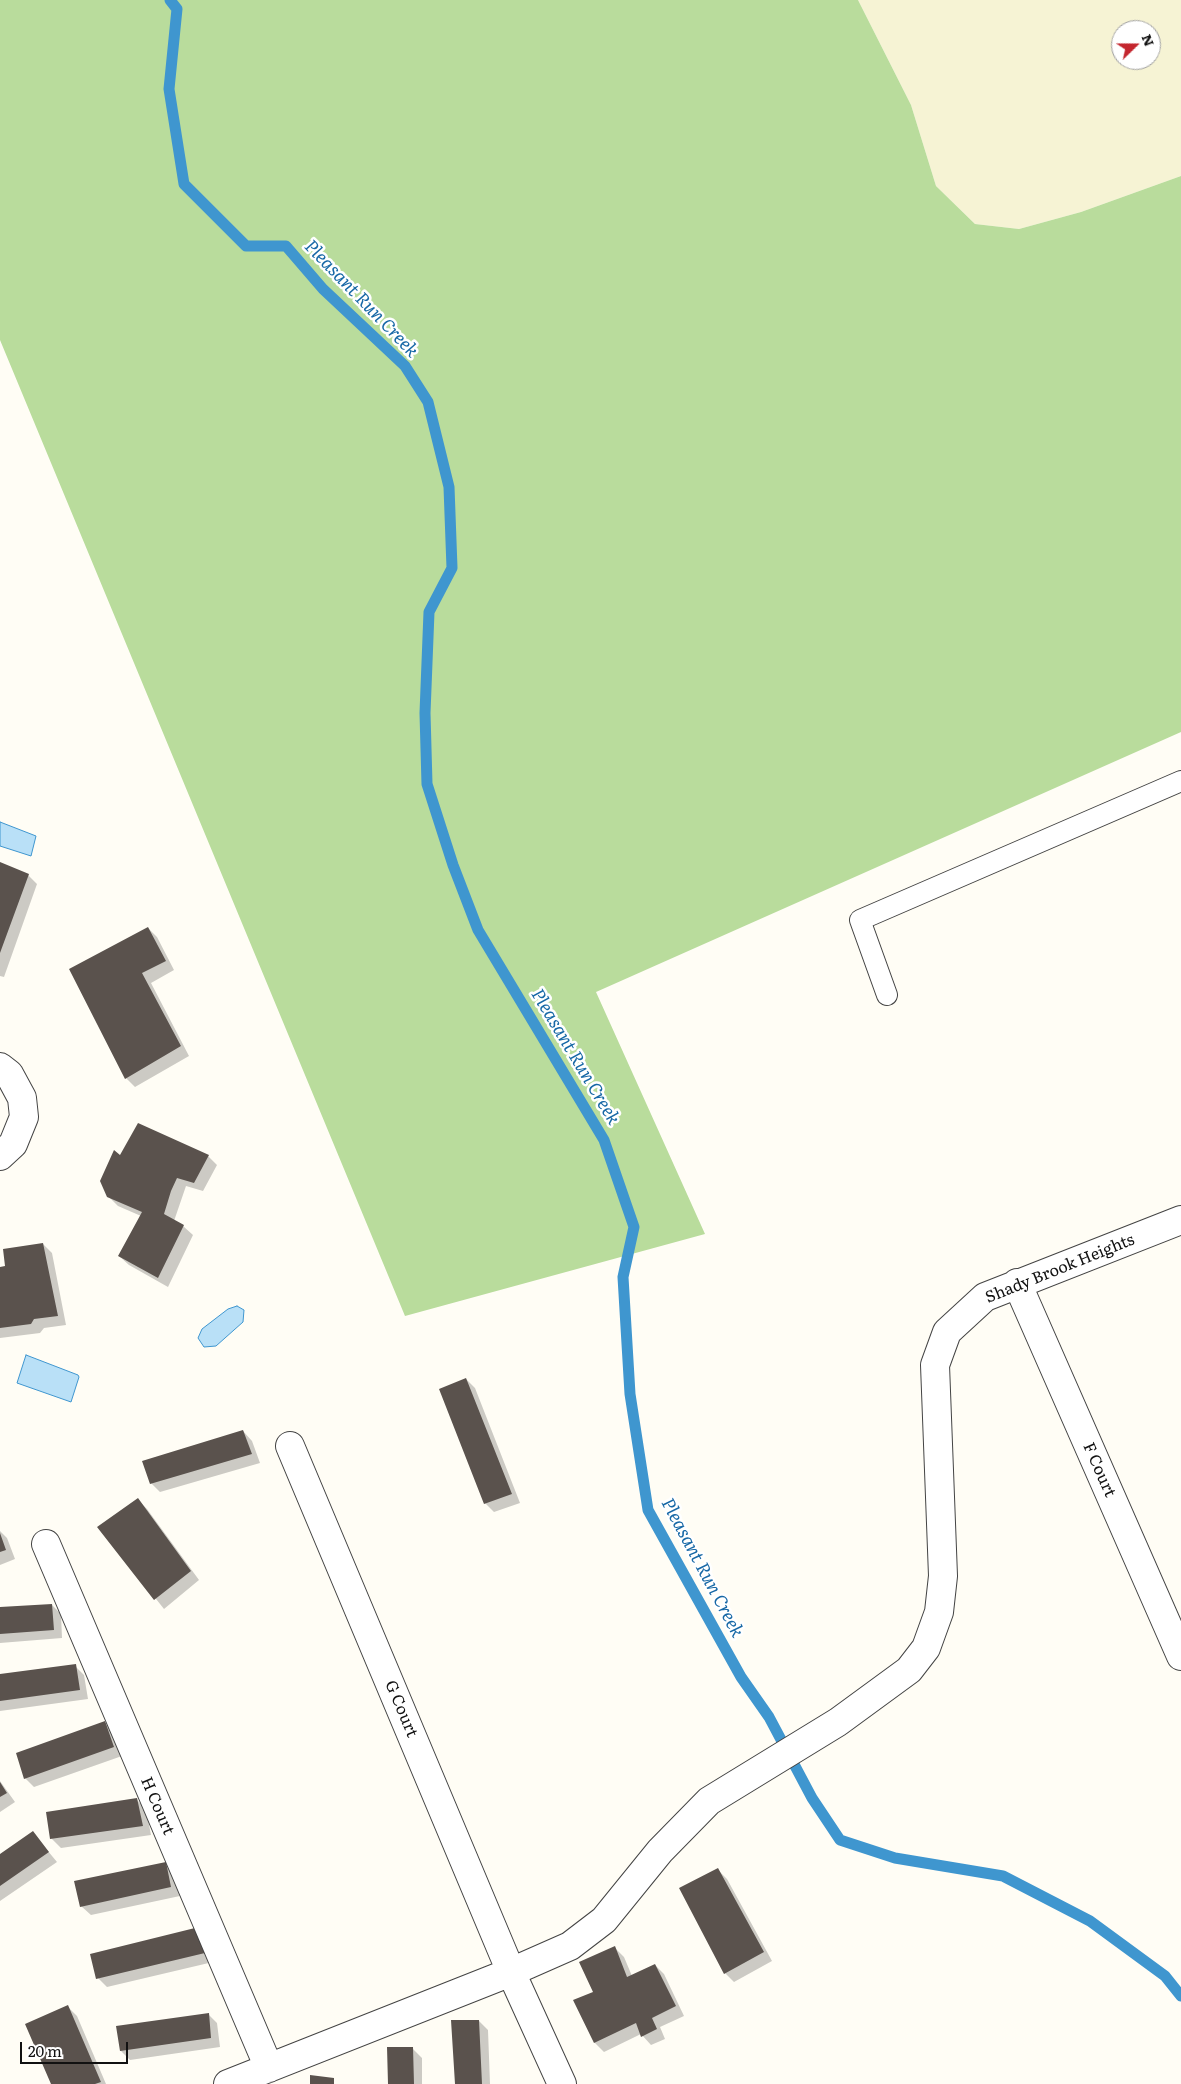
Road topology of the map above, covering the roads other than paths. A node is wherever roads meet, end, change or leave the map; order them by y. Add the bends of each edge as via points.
1 (1181, 781) edge
2 (887, 995) dead end
3 (0, 1067) edge
4 (0, 1156) edge
5 (1181, 1220) edge
6 (1016, 1283) junction
7 (290, 1446) dead end
8 (46, 1544) dead end
9 (1181, 1656) edge
10 (511, 1972) junction
11 (269, 2068) junction
12 (228, 2084) edge
13 (562, 2084) edge

1 - 2 lane via 860,920
3 - 4 street via 9,1074 22,1098 24,1117 13,1144
5 - 6 street, Shady Brook Heights
6 - 9 street, F Court
6 - 10 street, Shady Brook Heights via 985,1297 948,1332 935,1365 943,1576 939,1612 926,1648 909,1670 885,1689 709,1802 660,1851 604,1920 570,1946
7 - 10 street, G Court
8 - 11 street, H Court
10 - 11 street
10 - 13 street, G Court
11 - 12 street

